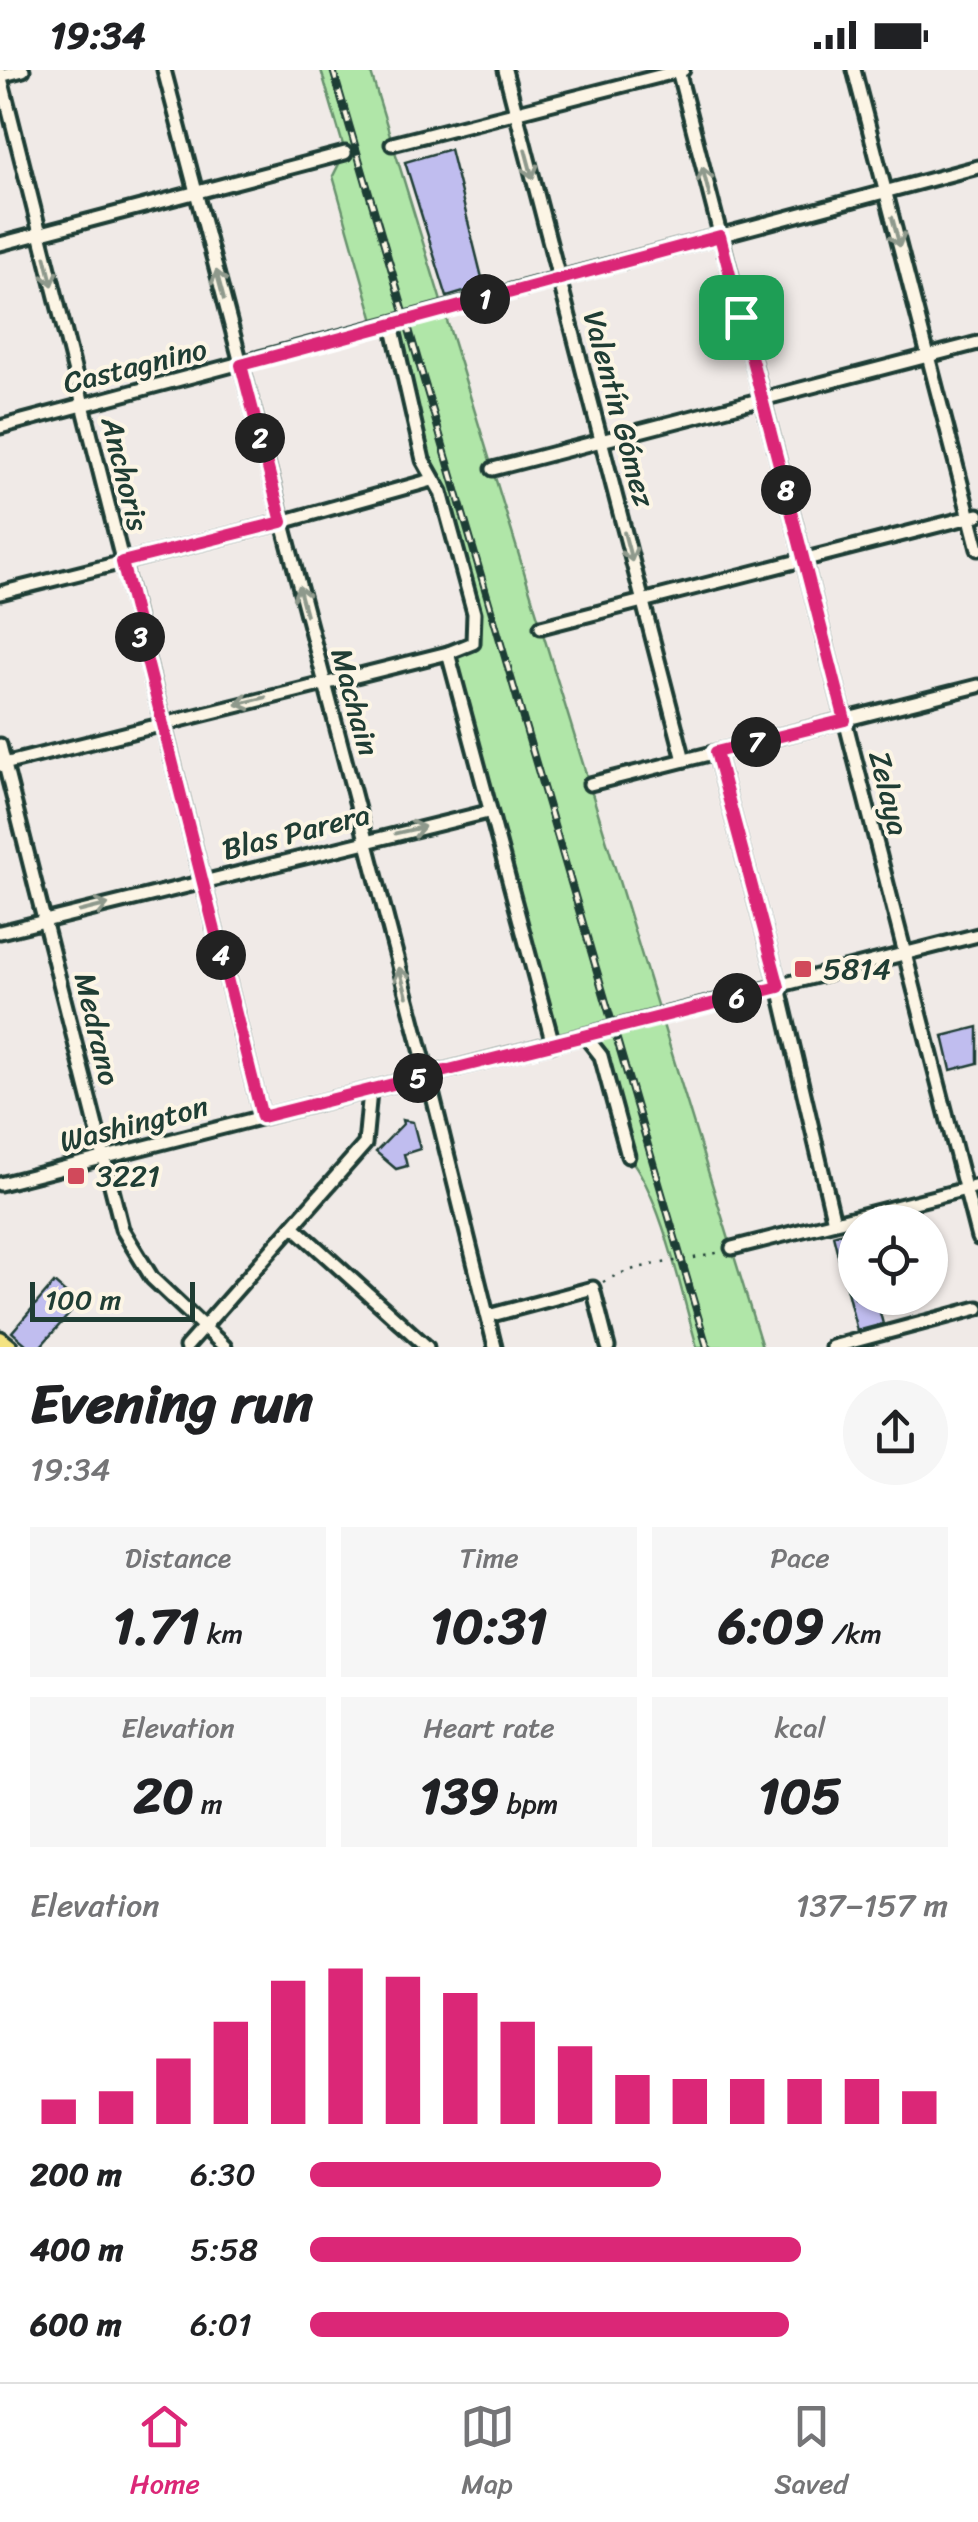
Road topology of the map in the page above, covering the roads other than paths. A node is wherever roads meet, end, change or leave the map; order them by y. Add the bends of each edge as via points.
1 (22, 70) edge
2 (164, 70) edge
3 (505, 70) edge
4 (680, 70) edge
5 (854, 70) edge
6 (0, 75) edge
7 (516, 113) junction
8 (392, 144) dead end
9 (345, 153) dead end
10 (978, 167) edge
11 (196, 192) junction
12 (886, 192) junction
13 (40, 234) junction
14 (720, 236) junction
15 (0, 244) edge
16 (559, 278) junction
17 (392, 324) junction
18 (978, 344) edge
19 (928, 356) junction
20 (241, 365) junction
21 (762, 399) junction
22 (82, 406) junction
23 (0, 426) edge
24 (601, 441) junction
25 (492, 469) dead end
26 (432, 480) junction
27 (974, 516) edge
28 (282, 522) junction
29 (978, 549) edge
30 (804, 560) junction
31 (122, 562) junction
32 (0, 593) edge
33 (642, 601) junction
34 (542, 627) dead end
35 (448, 653) junction
36 (324, 682) junction
37 (978, 686) edge
38 (845, 720) junction
39 (161, 722) junction
40 (0, 746) edge
41 (716, 752) junction
42 (684, 760) junction
43 (2, 765) edge
44 (590, 784) dead end
45 (488, 812) junction
46 (365, 841) junction
47 (202, 881) junction
48 (46, 920) junction
49 (0, 932) edge
50 (978, 935) edge
51 (905, 954) junction
52 (779, 987) junction
53 (586, 1037) junction
54 (553, 1044) junction
55 (428, 1076) junction
56 (370, 1091) junction
57 (262, 1117) junction
58 (628, 1156) dead end
59 (102, 1158) junction
60 (0, 1184) edge
61 (972, 1188) edge
62 (834, 1222) junction
63 (292, 1226) junction
64 (978, 1238) edge
65 (732, 1248) road end
66 (978, 1308) edge
67 (488, 1316) junction
68 (204, 1328) junction
69 (0, 1338) edge
70 (10, 1347) edge
71 (186, 1347) edge
72 (225, 1347) edge
73 (427, 1347) edge
74 (496, 1347) edge
75 (608, 1347) edge
76 (832, 1347) edge

1 - 6 street
2 - 11 street, Machain
3 - 7 street, Valentín Gómez
4 - 7 street
14 -> 4 street, Zelaya
5 - 12 street
6 - 13 street, Anchoris
7 - 8 street
7 -> 16 street, Valentín Gómez
9 - 11 street
10 - 12 street, Castagnino
11 - 13 street
20 -> 11 street, Machain
12 - 14 street, Castagnino
12 -> 19 street
13 - 15 street
13 -> 22 street, Anchoris
14 - 16 street, Castagnino
14 - 21 street, Zelaya
16 - 17 street, Castagnino
16 - 24 street, Valentín Gómez
17 - 20 street, Castagnino
17 - 26 street
18 - 19 street
19 - 21 street
19 - 27 street
20 - 22 street, Castagnino
20 - 28 street, Machain
21 - 24 street
21 - 30 street, Zelaya
22 - 23 street, Castagnino
22 - 31 street, Anchoris
24 - 25 street
24 -> 33 street, Valentín Gómez
26 - 28 street
26 - 35 street via 474,613 473,643
27 - 29 street
27 - 30 street
28 - 31 street
36 -> 28 street, Machain
30 - 33 street
30 - 38 street, Zelaya
31 - 32 street
31 - 39 street, Anchoris
33 - 34 street
33 - 42 street, Valentín Gómez
35 - 36 street
35 - 45 street
36 -> 39 street
36 - 46 street, Machain
37 - 38 street
38 - 41 street
38 - 51 street, Zelaya
39 - 43 street
39 - 47 street, Anchoris
40 - 43 street, Medrano
41 - 42 street
41 - 52 street
42 - 44 street
43 - 48 street, Medrano
46 -> 45 street, Blas Parera
45 - 54 street
46 - 47 street, Blas Parera
55 -> 46 street, Machain
48 -> 47 street, Blas Parera
47 - 57 street, Anchoris
48 - 49 street, Blas Parera
48 - 59 street, Medrano
50 - 51 street, Washington
51 - 52 street, Washington
51 - 61 street, Zelaya
52 - 53 street, Washington
52 - 62 street
53 - 54 street, Washington
53 - 58 street via 602,1056
54 - 55 street, Washington
55 - 56 street, Washington
55 - 67 street, Machain
56 - 57 street, Washington
56 - 63 street via 365,1144
57 - 59 street, Washington
59 - 60 street, Washington
59 - 68 street, Medrano via 122,1229 152,1278
61 - 62 street
61 - 64 street, Zelaya
62 - 65 street
63 - 68 street
63 - 73 street
66 - 76 street
67 - 74 street, Machain
67 - 75 street via 593,1288
68 - 71 street
68 - 72 street, Medrano
69 - 70 main road

